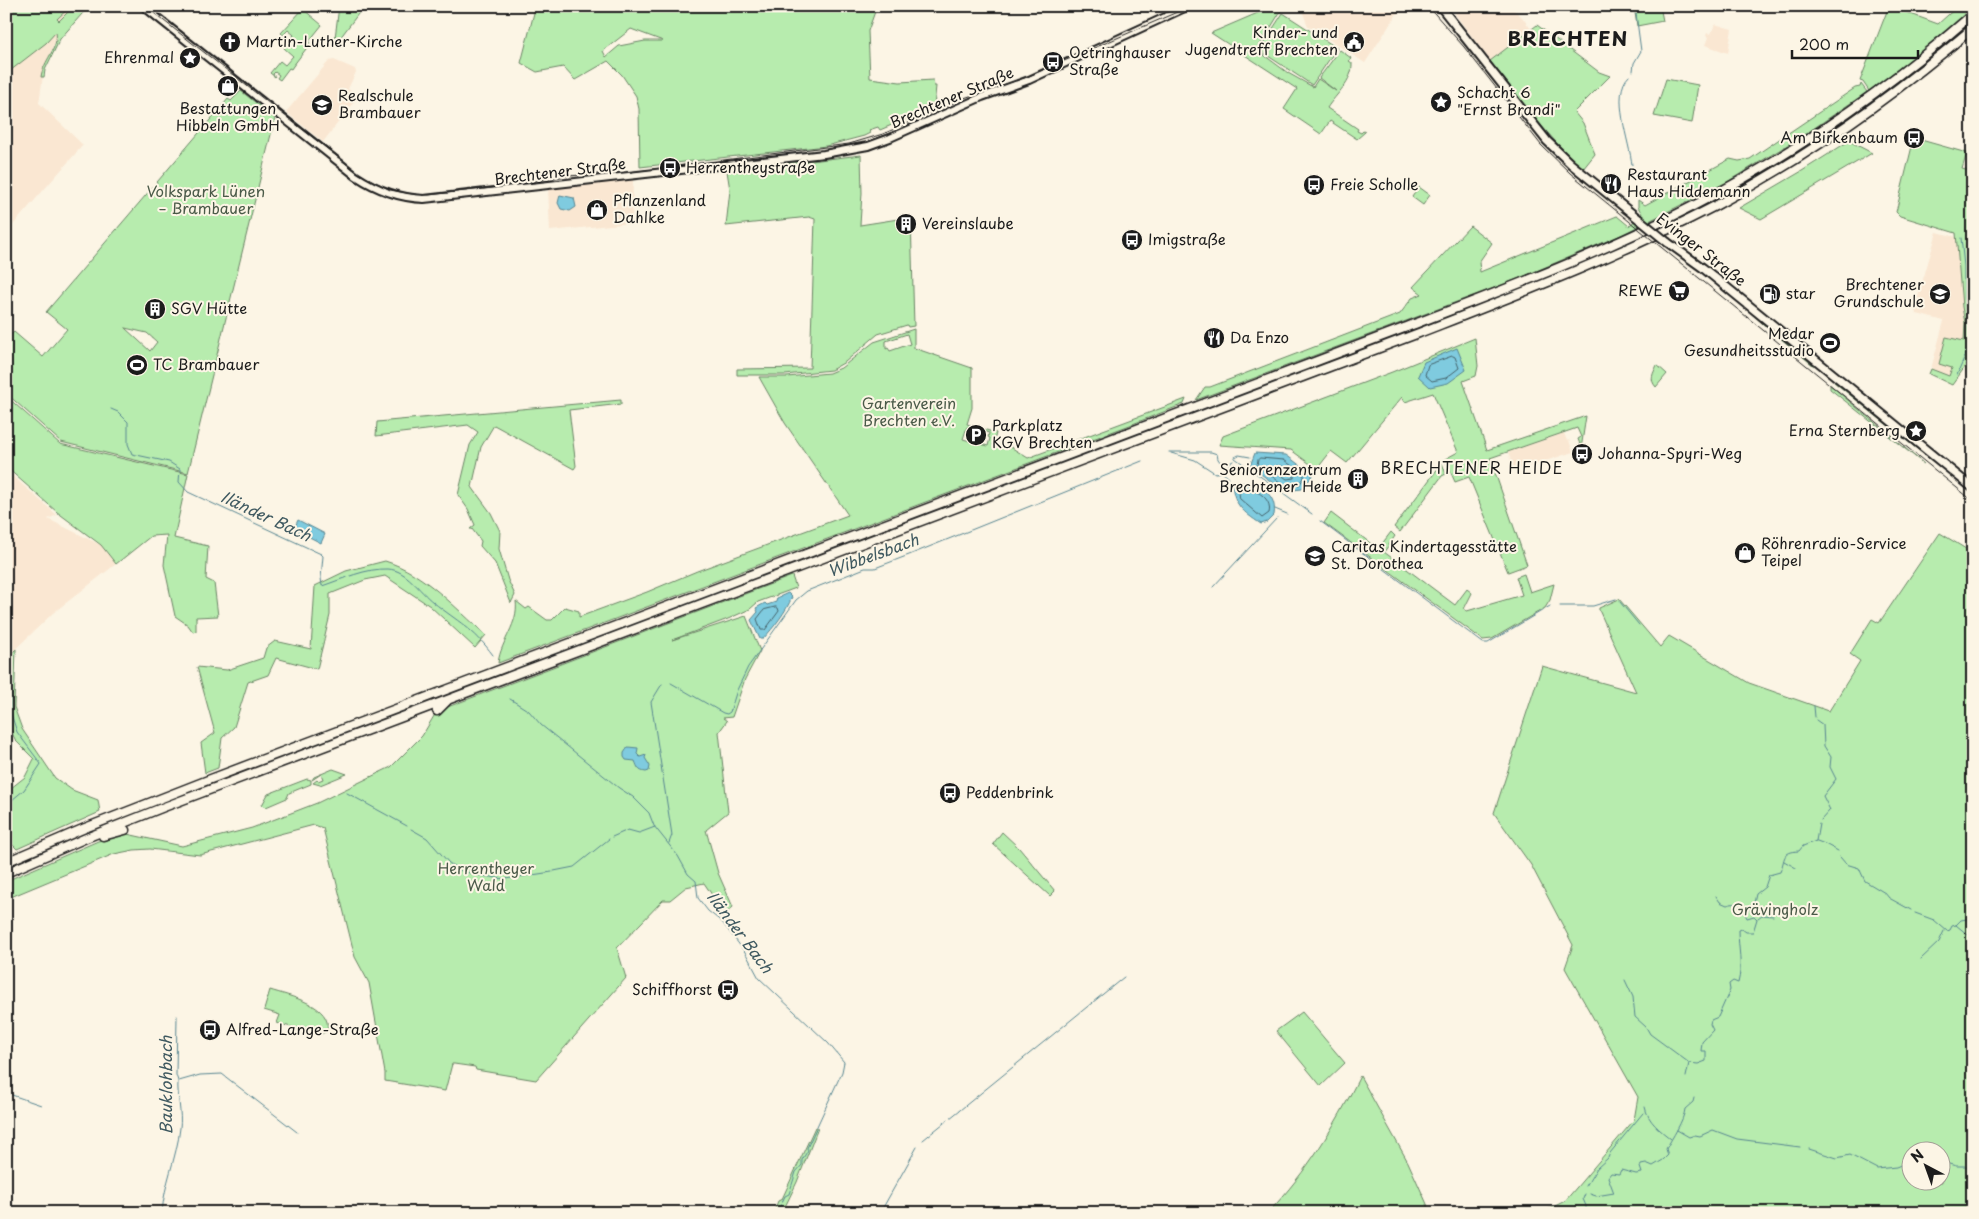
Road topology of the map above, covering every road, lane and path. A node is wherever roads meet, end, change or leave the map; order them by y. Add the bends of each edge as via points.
1 (143, 6) edge
2 (1188, 6) edge
3 (1440, 6) edge
4 (1973, 14) edge
5 (1973, 28) edge
6 (1973, 488) edge
7 (450, 698) junction
8 (437, 711) dead end
9 (125, 830) dead end
10 (86, 838) junction
11 (6, 862) edge
12 (6, 873) edge

1 - 2 main road, Brechtener Straße via 356,176 396,196 416,199 446,198 868,146 1029,80
3 - 6 main road, Evinger Straße, bridge via 1554,148 1571,164
4 - 11 highway via 1883,88 1802,143 1700,202 1592,254 199,783
5 - 7 highway via 1874,107 1796,159 1716,205 1590,265
7 - 8 highway
7 - 10 highway
9 - 10 highway
10 - 12 highway

